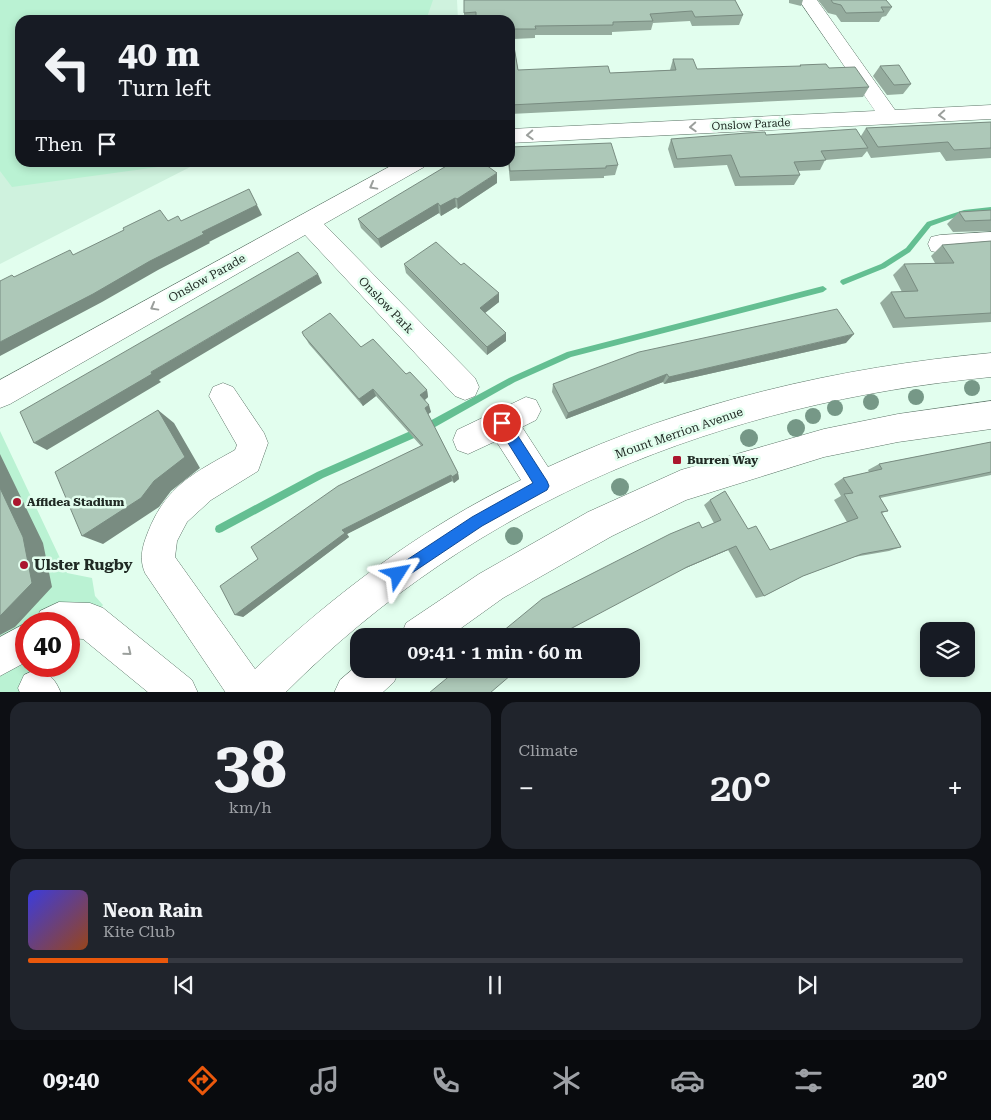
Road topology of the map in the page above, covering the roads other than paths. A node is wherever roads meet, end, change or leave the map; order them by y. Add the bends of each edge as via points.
1 (808, 0) edge
2 (991, 112) edge
3 (890, 118) junction
4 (515, 136) edge
5 (407, 167) edge
6 (307, 222) junction
7 (991, 241) edge
8 (940, 244) edge
9 (991, 365) edge
10 (465, 387) dead end
11 (0, 395) edge
12 (223, 396) dead end
13 (991, 414) edge
14 (468, 440) dead end
15 (542, 486) junction
16 (80, 621) edge
17 (431, 628) edge
18 (15, 648) edge
19 (0, 658) edge
20 (370, 678) edge
21 (179, 692) edge
22 (249, 692) edge
23 (258, 692) edge
24 (354, 692) edge

1 - 3 street
2 -> 3 street, Onslow Parade
3 -> 4 street, Onslow Parade
5 -> 6 street, Onslow Parade
6 - 10 street, Onslow Park
6 -> 11 street, Onslow Parade
7 - 8 street
9 - 15 street, Mount Merrion Avenue via 861,381 745,410 644,442
12 - 22 street via 253,443 247,460 197,490 172,514 159,541 157,561
13 - 17 street via 824,443 680,486 574,538 491,586
14 - 15 street via 514,416
15 - 23 street, Mount Merrion Avenue via 477,522 382,585 287,663
16 -> 21 street via 90,621
18 - 19 street
20 - 24 street

